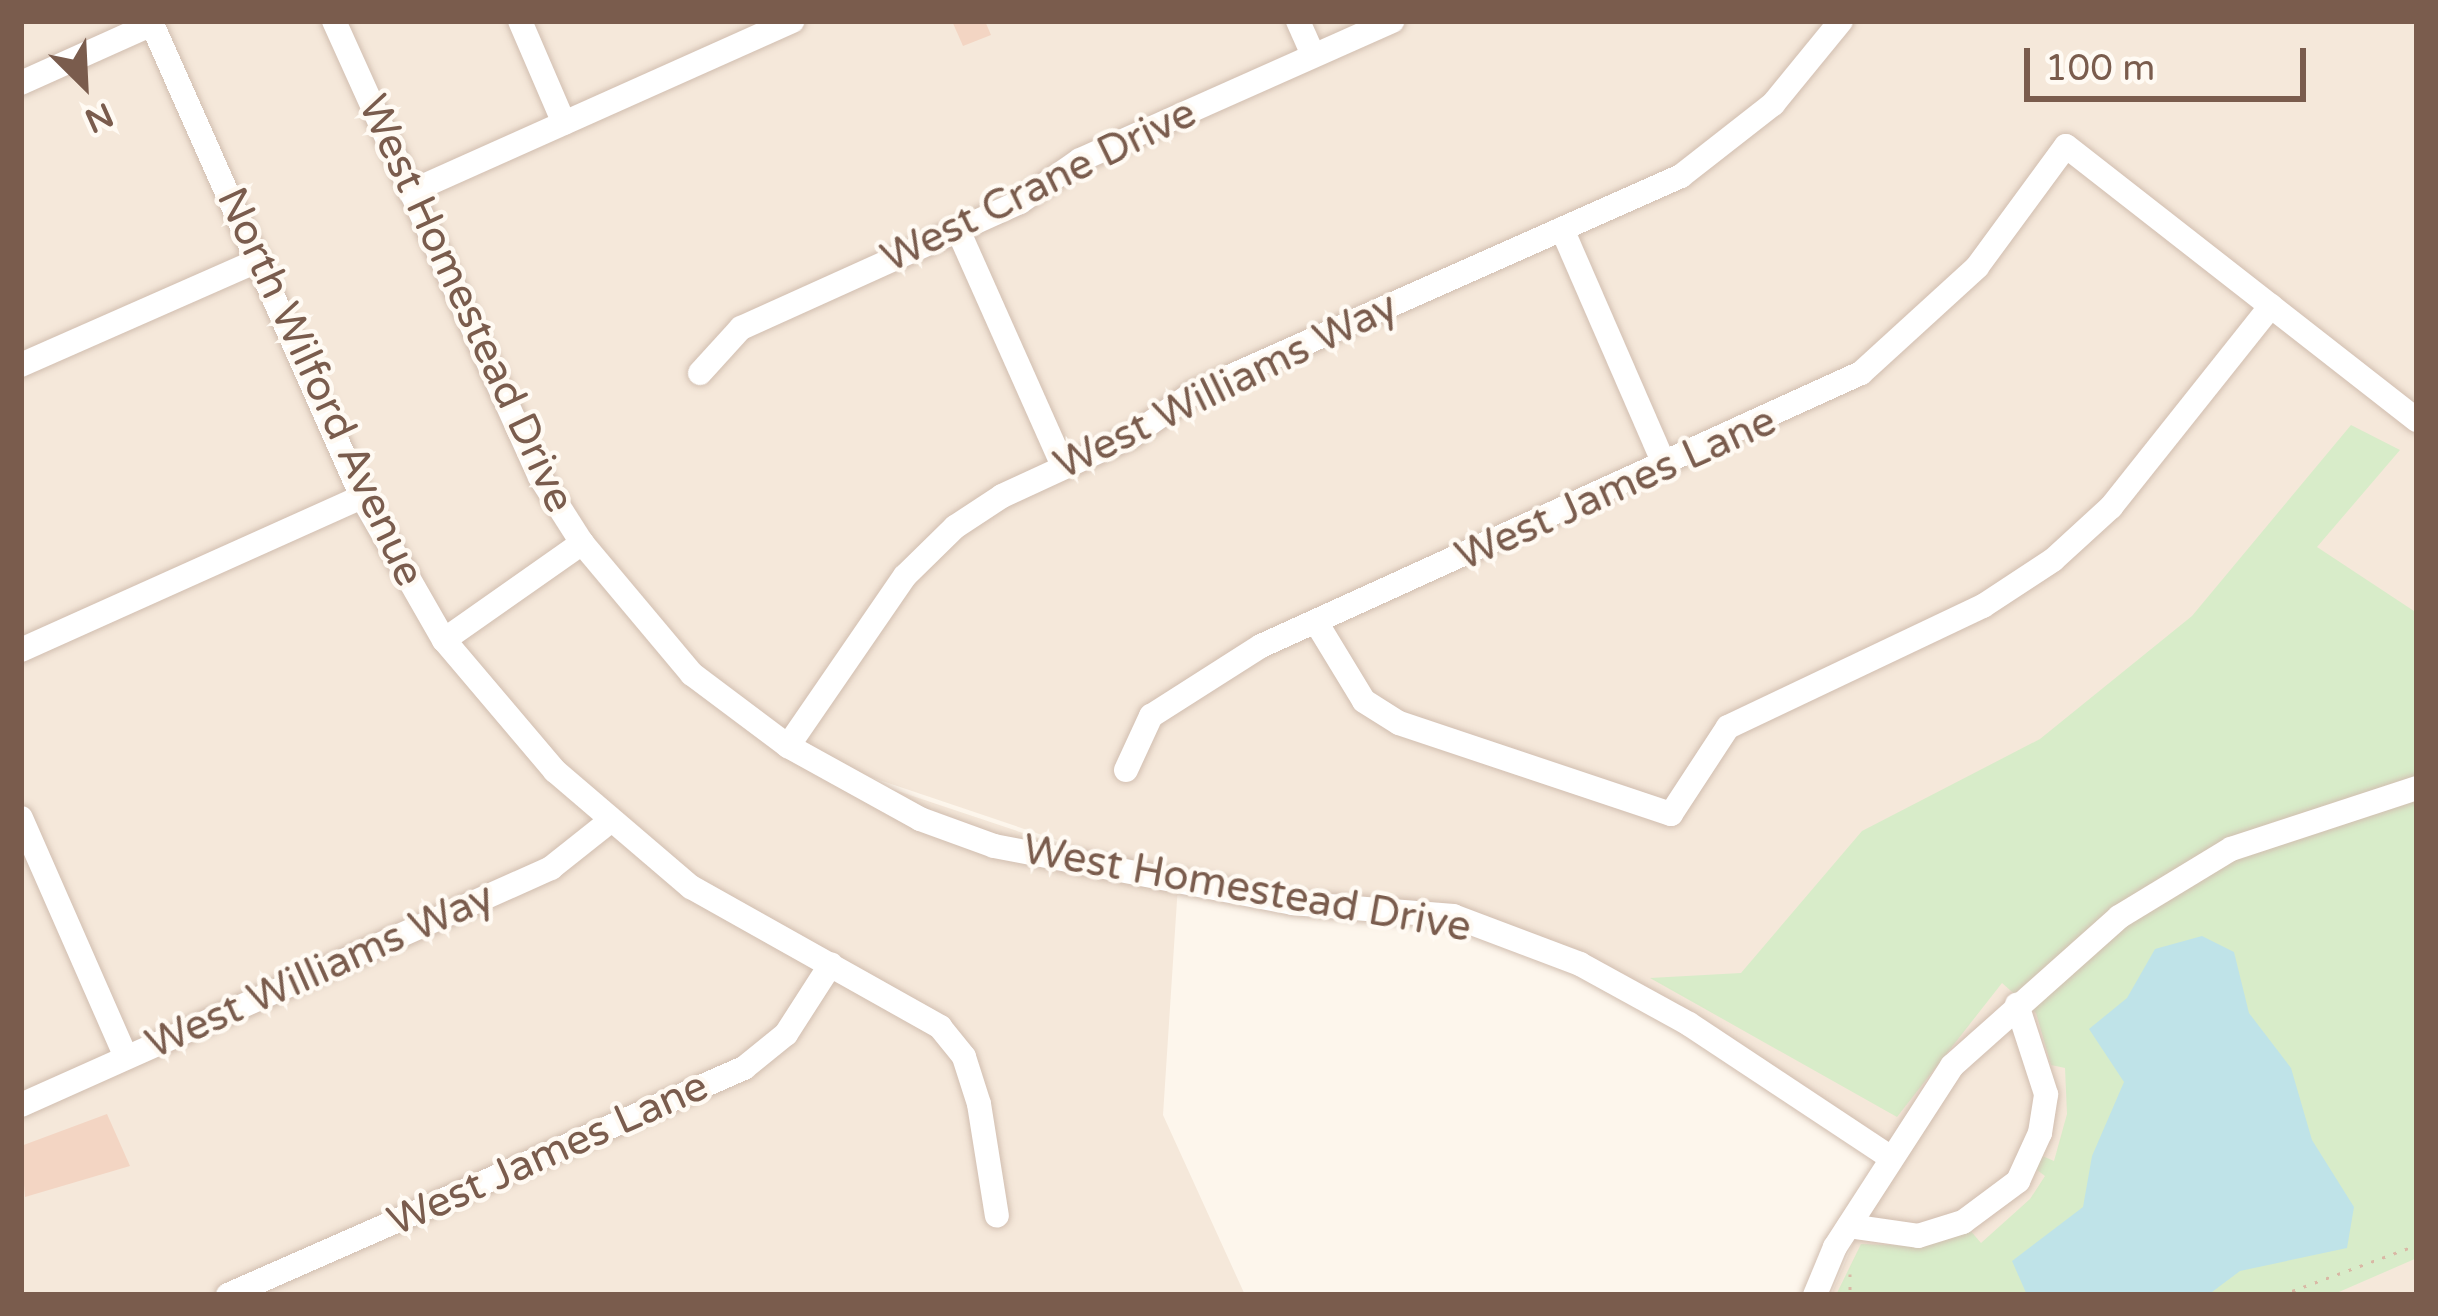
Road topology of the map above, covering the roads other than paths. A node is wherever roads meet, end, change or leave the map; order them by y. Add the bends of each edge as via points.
1 (334, 21) edge
2 (520, 21) edge
3 (792, 21) edge
4 (1298, 21) edge
5 (1392, 21) edge
6 (1841, 21) edge
7 (152, 24) edge
8 (1312, 55) junction
9 (21, 82) edge
10 (564, 123) junction
11 (410, 192) junction
12 (1562, 229) junction
13 (958, 230) junction
14 (259, 260) junction
15 (2272, 306) junction
16 (21, 365) edge
17 (700, 373) dead end
18 (2417, 420) edge
19 (1063, 466) junction
20 (1665, 466) junction
21 (362, 497) junction
22 (582, 543) junction
23 (1316, 622) junction
24 (444, 640) junction
25 (21, 650) edge
26 (788, 746) junction
27 (1126, 770) dead end
28 (2417, 788) edge
29 (21, 818) edge
30 (610, 821) junction
31 (831, 964) junction
32 (2017, 1005) junction
33 (126, 1057) junction
34 (21, 1106) edge
35 (1890, 1157) junction
36 (997, 1216) dead end
37 (1849, 1226) junction
38 (228, 1295) edge
39 (1815, 1295) edge

1 - 11 street, West Homestead Drive
2 - 10 street
3 - 10 street
4 - 8 street
5 - 8 street, West Crane Drive
6 - 12 street, West Williams Way via 1729,144 1681,176
7 - 9 street
7 - 14 street, North Wilford Avenue
8 - 13 street, West Crane Drive via 1080,160 1020,202
10 - 11 street
11 - 22 street, West Homestead Drive via 540,477
12 - 19 street, West Williams Way via 1193,393 1132,436
12 - 20 street
13 - 17 street, West Crane Drive via 741,328
13 - 19 street
14 - 16 street
14 - 21 street, North Wilford Avenue
15 - 18 street
15 - 20 street, West James Lane via 2066,146 1977,267 1913,333 1803,406
15 - 23 street via 2111,508 2054,560 1982,606 1729,727 1671,814 1399,723 1364,700
19 - 26 street, West Williams Way via 955,527 905,576
20 - 23 street, West James Lane
21 - 24 street, North Wilford Avenue
21 - 25 street
22 - 24 street
22 - 26 street, West Homestead Drive via 692,674
23 - 27 street, West James Lane via 1261,646 1151,716
24 - 30 street, North Wilford Avenue via 530,746
26 - 35 street, West Homestead Drive via 920,818 994,846 1270,900 1453,916 1496,932 1580,964 1689,1024
28 - 32 street via 2231,849 2119,917
29 - 33 street
30 - 31 street, North Wilford Avenue via 691,886
30 - 33 street, West Williams Way via 551,868
31 - 36 street, North Wilford Avenue via 940,1027 964,1057
31 - 38 street, West James Lane via 786,1034 744,1068
32 - 35 street via 1952,1066
32 - 37 street via 2047,1094 2018,1181 1963,1222 1918,1236
33 - 34 street, West Williams Way
35 - 37 street
37 - 39 street

